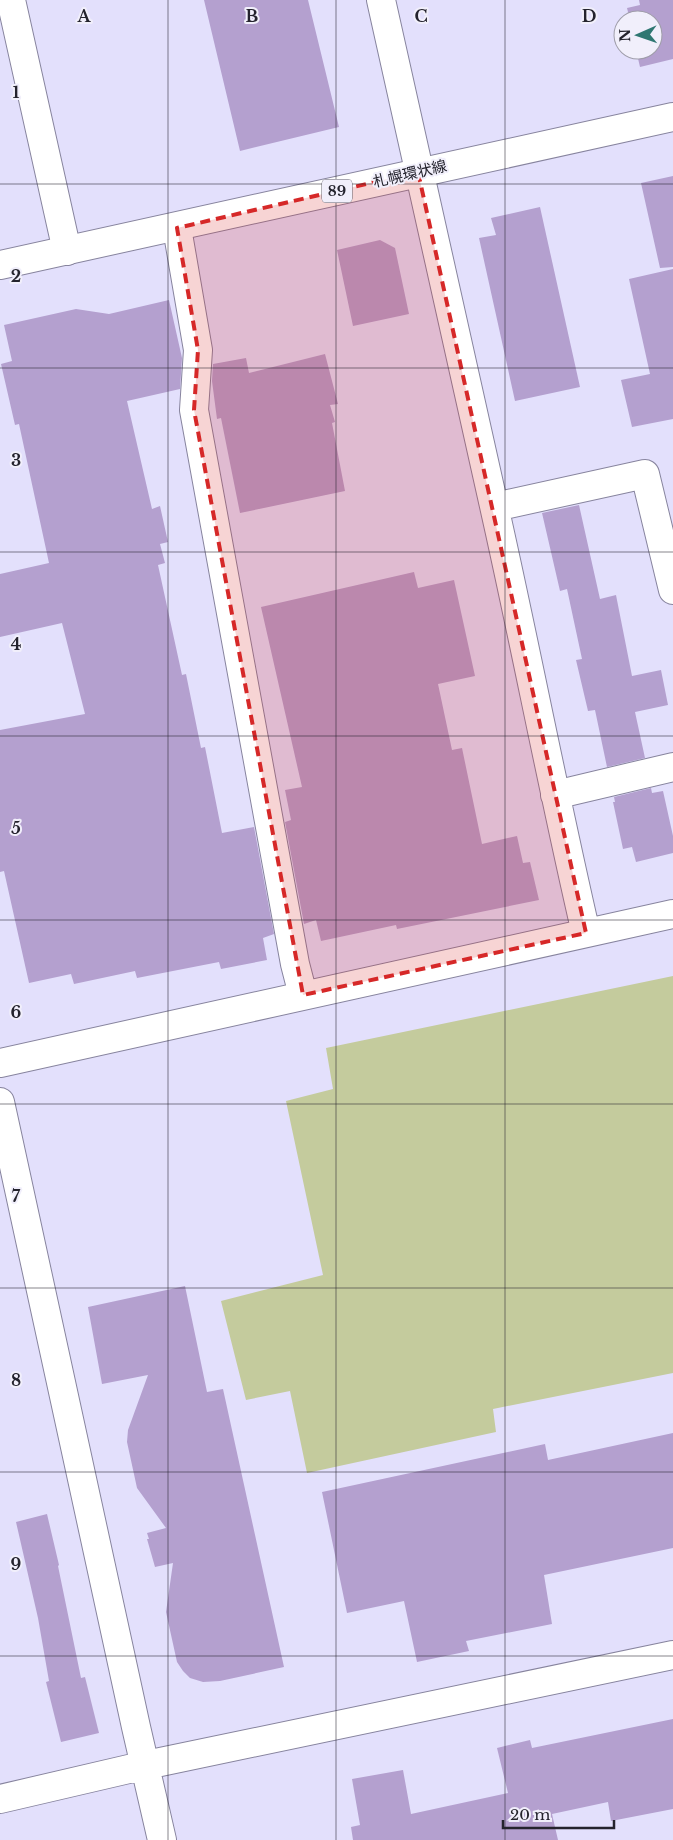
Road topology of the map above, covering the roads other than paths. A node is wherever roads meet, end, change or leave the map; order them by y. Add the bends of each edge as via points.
1 (11, 0) edge
2 (381, 0) edge
3 (673, 116) edge
4 (418, 172) junction
5 (177, 228) junction
6 (67, 250) junction
7 (0, 265) edge
8 (495, 508) junction
9 (673, 590) edge
10 (673, 768) edge
11 (555, 795) junction
12 (673, 914) edge
13 (586, 933) junction
14 (303, 995) junction
15 (0, 1063) edge
16 (0, 1102) edge
17 (673, 1655) edge
18 (146, 1765) junction
19 (0, 1799) edge
20 (162, 1840) edge

1 - 6 street
2 - 4 street
3 - 4 street, 札幌環状線 / 89
4 - 5 street, 札幌環状線 / 89
4 - 8 street
5 - 6 street, 札幌環状線 / 89
5 - 14 street via 198,350 194,410
6 - 7 street, 札幌環状線 / 89
8 - 9 street via 646,474
8 - 11 street
10 - 11 street
11 - 13 street
12 - 13 street
13 - 14 street
14 - 15 street
16 - 18 street
17 - 18 street
18 - 19 street
18 - 20 street

